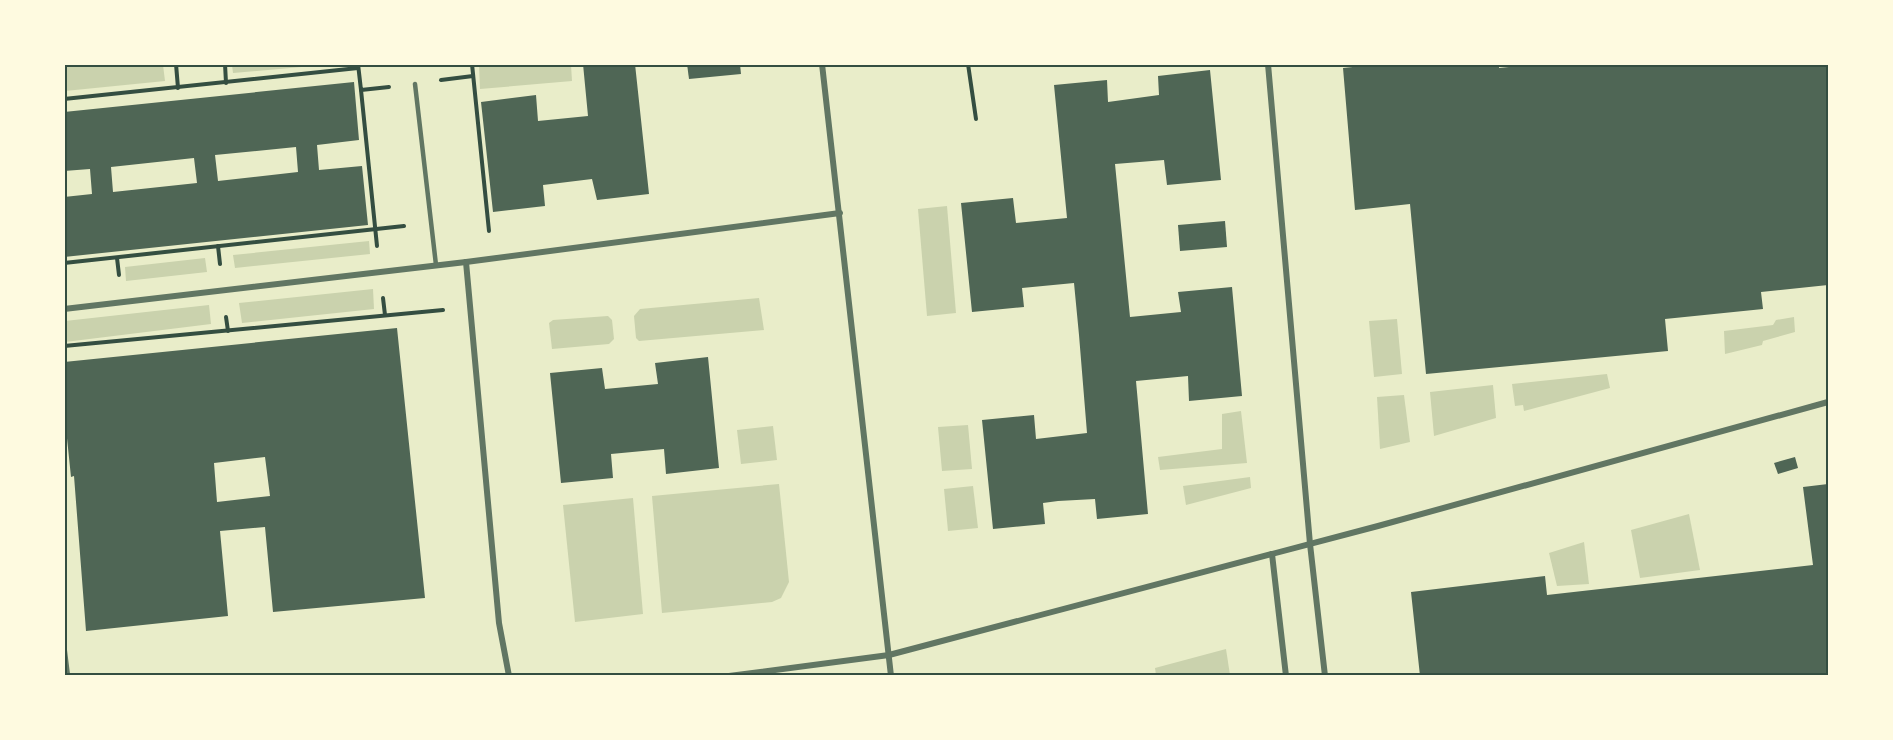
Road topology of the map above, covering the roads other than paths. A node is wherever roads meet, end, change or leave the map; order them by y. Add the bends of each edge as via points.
1 (822, 64) edge
2 (1268, 64) edge
3 (415, 84) dead end
4 (840, 213) junction
5 (466, 262) junction
6 (436, 266) junction
7 (64, 309) edge
8 (1828, 402) edge
9 (1310, 544) junction
10 (1272, 554) junction
11 (64, 644) edge
12 (889, 655) junction
13 (68, 675) edge
14 (508, 675) edge
15 (729, 675) edge
16 (891, 675) edge
17 (1286, 675) edge
18 (1325, 675) edge

1 - 4 street
2 - 9 street
3 - 6 lane
4 - 5 street
4 - 12 street
5 - 6 street
5 - 14 street via 499,623
6 - 7 street
8 - 9 street
9 - 10 street
9 - 18 street
10 - 12 street
10 - 17 street
11 - 13 lane
12 - 15 street
12 - 16 street

